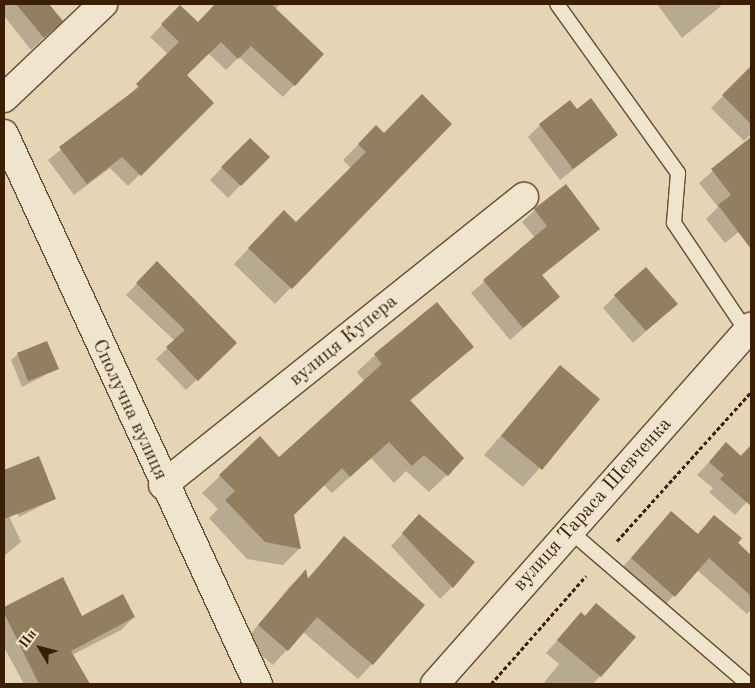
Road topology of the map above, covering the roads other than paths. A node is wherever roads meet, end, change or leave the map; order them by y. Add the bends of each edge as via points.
1 (103, 4) edge
2 (557, 4) edge
3 (4, 98) edge
4 (4, 134) edge
5 (524, 198) dead end
6 (749, 330) edge
7 (163, 485) junction
8 (570, 531) junction
9 (258, 684) edge
10 (436, 684) edge
11 (748, 684) edge

1 - 3 street
2 - 6 lane via 678,173 674,223
4 - 7 street, Сполучна вулиця
5 - 7 street, вулиця Купера
6 - 8 street, вулиця Тараса Шевченка
7 - 9 street, Сполучна вулиця
8 - 10 street, вулиця Тараса Шевченка
8 - 11 lane

